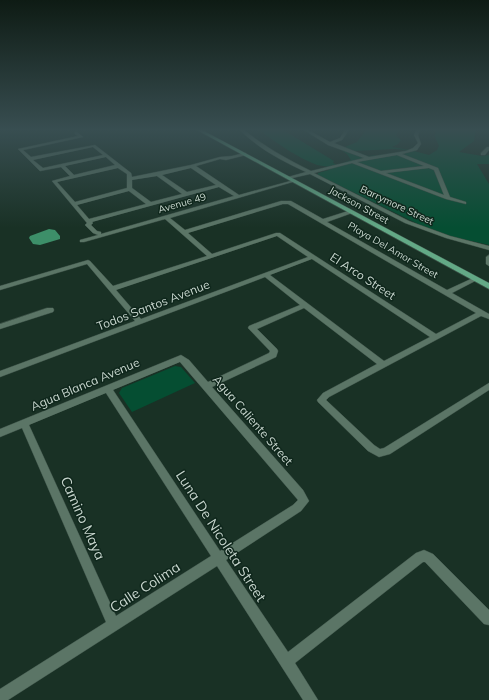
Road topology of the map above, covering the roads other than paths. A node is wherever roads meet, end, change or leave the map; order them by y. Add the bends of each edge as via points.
1 (34, 163) edge
2 (73, 163) edge
3 (115, 163) edge
4 (204, 163) edge
5 (259, 163) edge
6 (291, 163) edge
7 (350, 163) edge
8 (359, 163) edge
9 (422, 163) edge
10 (61, 165) junction
11 (119, 166) junction
12 (192, 166) junction
13 (431, 166) junction
14 (311, 173) junction
15 (381, 173) junction
16 (85, 174) junction
17 (158, 174) junction
18 (73, 177) junction
19 (92, 180) dead end
20 (131, 180) junction
21 (291, 181) junction
22 (220, 185) junction
23 (130, 189) junction
24 (186, 194) junction
25 (238, 197) junction
26 (448, 198) junction
27 (464, 203) dead end
28 (74, 204) junction
29 (150, 204) junction
30 (348, 211) junction
31 (166, 217) junction
32 (321, 220) junction
33 (95, 228) junction
34 (183, 233) junction
35 (82, 241) dead end
36 (489, 248) edge
37 (211, 256) junction
38 (313, 257) junction
39 (489, 257) edge
40 (489, 264) edge
41 (266, 275) junction
42 (473, 278) junction
43 (489, 286) edge
44 (0, 288) edge
45 (112, 289) junction
46 (444, 291) junction
47 (305, 305) junction
48 (50, 310) dead end
49 (481, 313) junction
50 (489, 318) edge
51 (140, 322) junction
52 (0, 327) edge
53 (435, 337) junction
54 (181, 358) joint
55 (384, 365) junction
56 (0, 374) edge
57 (206, 386) junction
58 (489, 386) edge
59 (107, 388) junction
60 (24, 423) junction
61 (0, 434) edge
62 (304, 501) joint
63 (218, 558) junction
64 (489, 619) edge
65 (114, 625) junction
66 (286, 662) junction
67 (0, 697) edge
68 (311, 700) edge

1 - 10 street via 42,170
2 - 10 street
3 - 11 street
4 - 12 street
5 - 21 main road, Jackson Street
6 - 14 street, Barrymore Street
7 - 14 street, Avenue 49
8 - 15 street
9 - 13 street
10 - 18 street
11 - 16 street
11 - 20 street via 129,174
12 - 17 street
12 - 22 street
13 - 15 street
13 - 26 street via 436,169
14 - 21 street, Avenue 49
14 - 36 street, Barrymore Street via 418,227
15 - 26 street
16 - 18 street
16 - 19 street
17 - 20 street
17 - 24 street
18 - 28 street via 54,181
20 - 23 street
21 - 25 street, Avenue 49
21 - 30 main road, Jackson Street
22 - 24 street
22 - 25 street
23 - 28 street
23 - 29 street
24 - 29 street
25 - 31 street, Avenue 49
26 - 27 street
28 - 33 street
29 - 33 street
30 - 32 street
30 - 42 main road, Jackson Street
31 - 33 street, Avenue 49
31 - 34 street
32 - 34 street, Playa Del Amor Street via 288,201
32 - 46 street, Playa Del Amor Street
33 - 35 street, Avenue 49
34 - 37 street
37 - 38 street, El Arco Street via 278,234
37 - 45 street
38 - 41 street, Todos Santos Avenue
38 - 53 street, El Arco Street
39 - 40 street
41 - 47 street
41 - 51 street, Todos Santos Avenue
42 - 43 main road, Jackson Street
42 - 46 street
44 - 45 street via 88,262
45 - 51 street
46 - 49 street, Playa Del Amor Street
47 - 55 street
47 - 57 street via 252,328 274,351 273,355
48 - 52 street
49 - 50 street, Playa Del Amor Street
49 - 53 street
51 - 56 street, Todos Santos Avenue
53 - 55 street
54 - 57 street, Agua Caliente Street
54 - 59 street, Agua Blanca Avenue
55 - 58 street via 321,400 379,453
57 - 62 street, Agua Caliente Street via 300,493
59 - 60 street, Agua Blanca Avenue
59 - 63 street, Luna De Nicoleta Street
60 - 61 street, Agua Blanca Avenue
60 - 65 street, Camino Maya
62 - 63 street, Calle Colima via 298,508
63 - 65 street, Calle Colima
63 - 66 street, Luna De Nicoleta Street
64 - 66 street via 435,563 424,556 415,560
65 - 67 street, Calle Colima
66 - 68 street, Luna De Nicoleta Street

